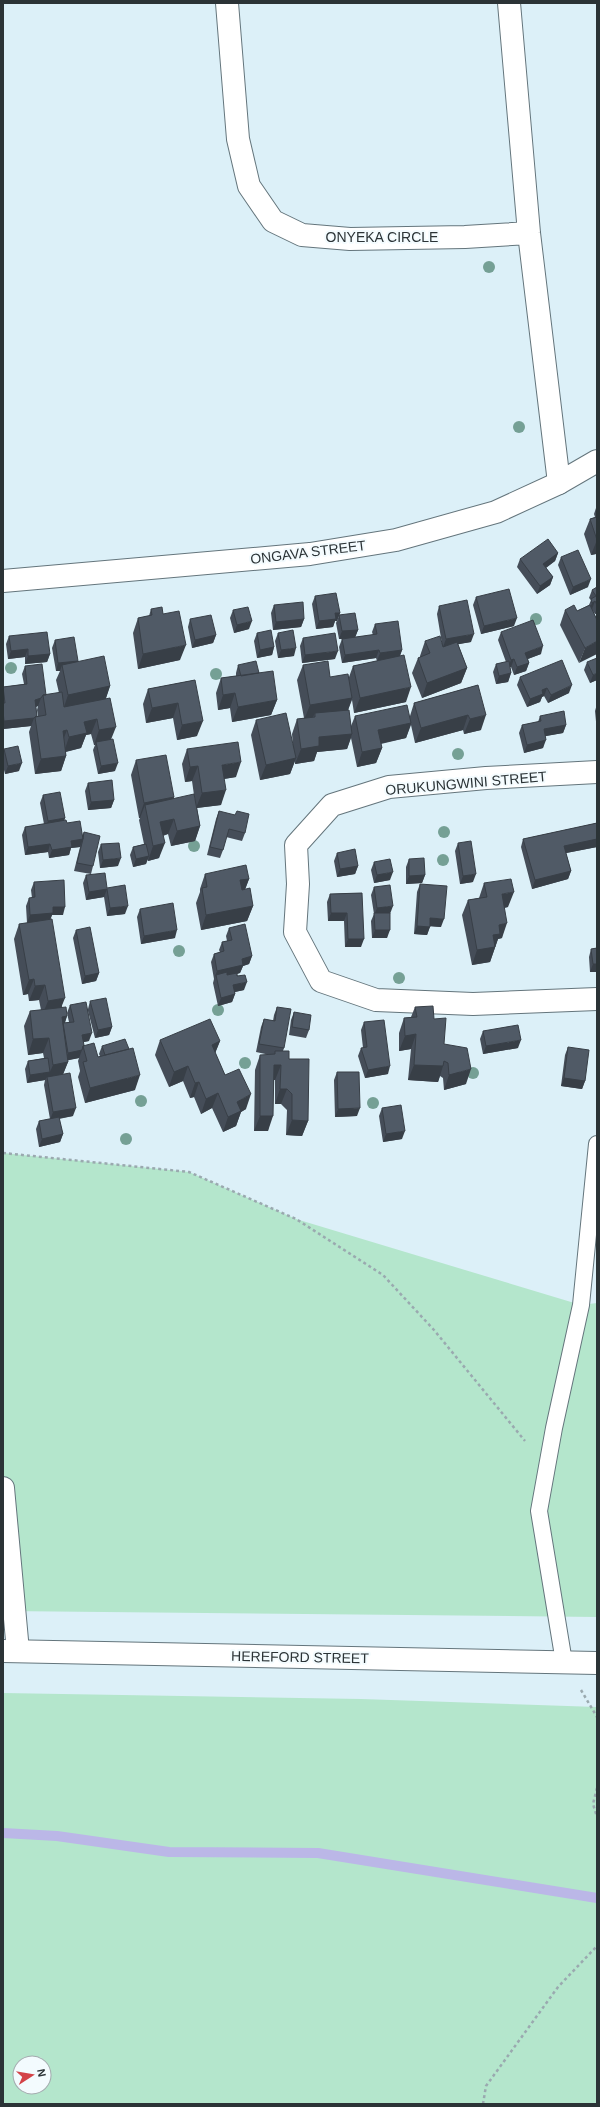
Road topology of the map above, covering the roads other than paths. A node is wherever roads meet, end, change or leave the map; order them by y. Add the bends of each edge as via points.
1 (226, 3) edge
2 (509, 3) edge
3 (529, 233) junction
4 (597, 461) edge
5 (559, 483) junction
6 (3, 581) edge
7 (597, 772) edge
8 (597, 1000) edge
9 (597, 1144) edge
10 (3, 1488) edge
11 (10, 1651) edge
12 (564, 1662) junction
13 (597, 1663) edge

1 - 3 street, ONYEKA CIRCLE via 238,139 249,186 273,221 302,235 350,239
2 - 3 street
3 - 5 street
4 - 5 street, ONGAVA STREET
5 - 6 street, ONGAVA STREET via 496,512 396,540 310,554
7 - 8 street, ORUKUNGWINI STREET via 389,787 332,805 296,845 298,884 295,932 321,981 376,1000 473,1004
9 - 12 lane via 581,1305 539,1511
10 - 11 street
11 - 12 street, HEREFORD STREET
12 - 13 street, HEREFORD STREET

